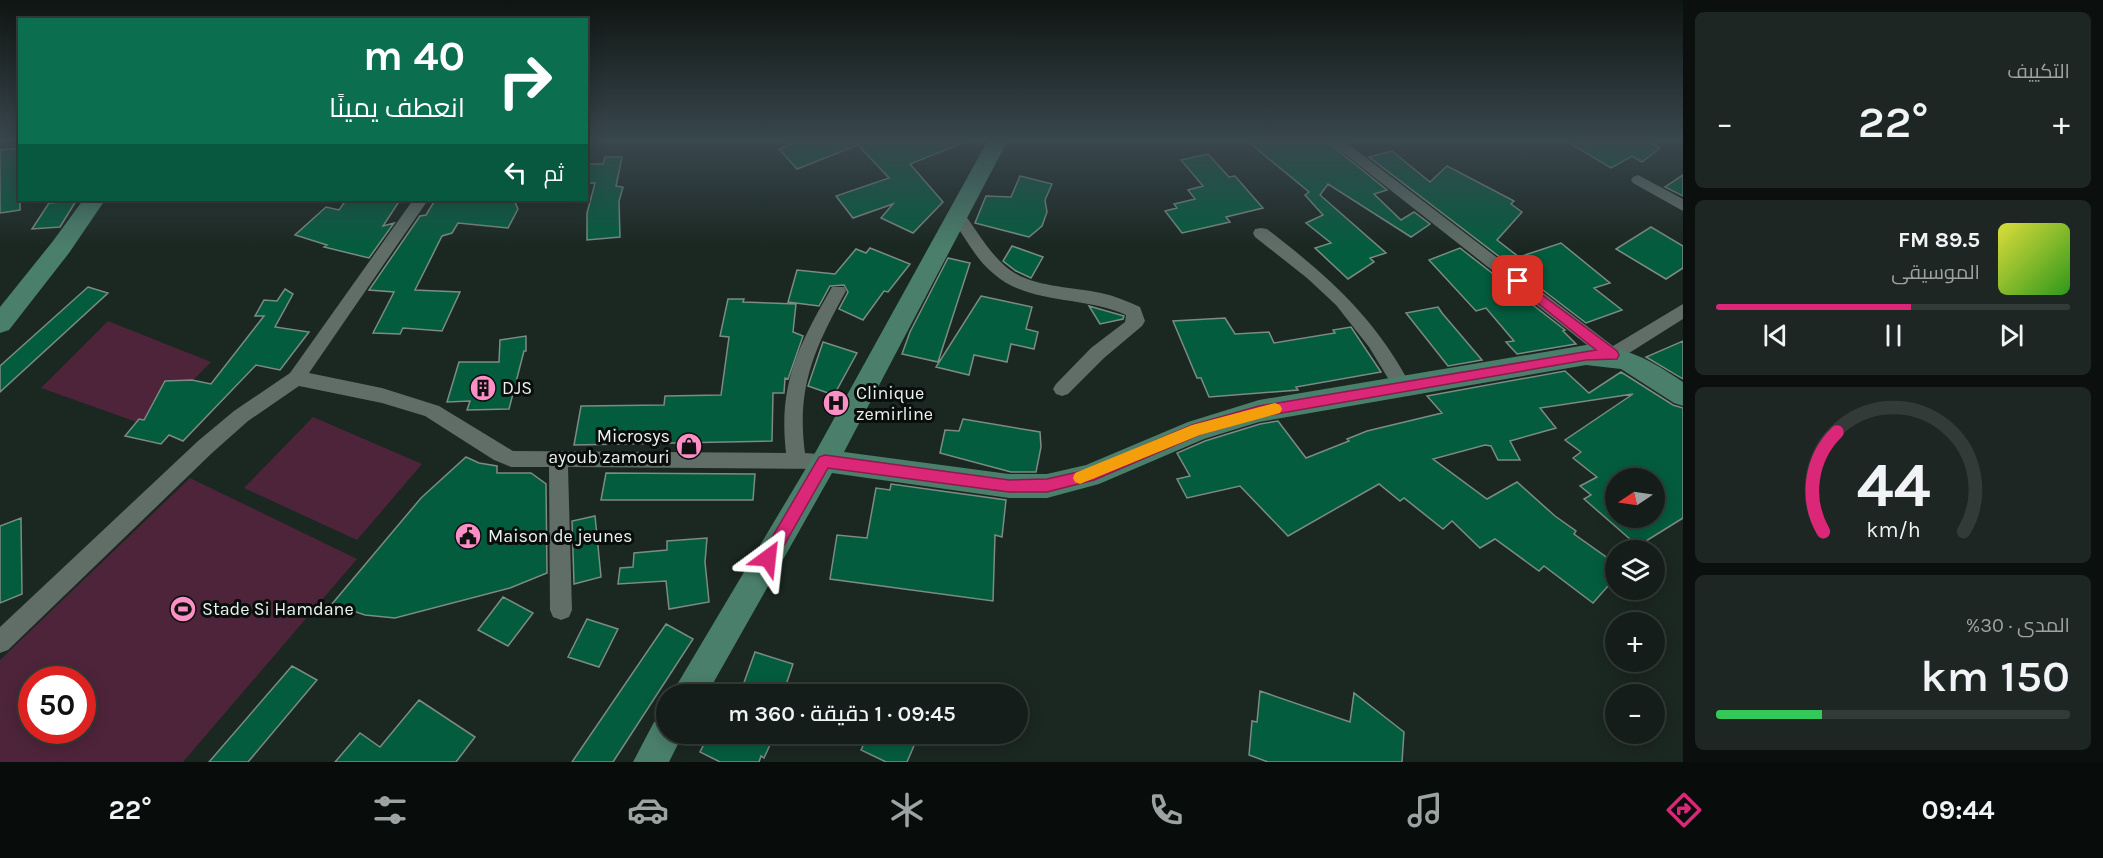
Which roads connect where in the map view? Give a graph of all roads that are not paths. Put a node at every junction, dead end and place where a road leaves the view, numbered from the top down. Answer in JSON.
{"nodes":[{"id":1,"x":979,"y":176,"type":"edge"},
{"id":2,"x":1380,"y":176,"type":"edge"},
{"id":3,"x":1638,"y":180,"type":"dead end"},
{"id":4,"x":93,"y":201,"type":"edge"},
{"id":5,"x":419,"y":201,"type":"edge"},
{"id":6,"x":1683,"y":206,"type":"edge"},
{"id":7,"x":957,"y":215,"type":"junction"},
{"id":8,"x":1261,"y":233,"type":"dead end"},
{"id":9,"x":838,"y":291,"type":"dead end"},
{"id":10,"x":1683,"y":310,"type":"edge"},
{"id":11,"x":0,"y":324,"type":"edge"},
{"id":12,"x":1612,"y":355,"type":"junction"},
{"id":13,"x":296,"y":378,"type":"junction"},
{"id":14,"x":1403,"y":388,"type":"junction"},
{"id":15,"x":1062,"y":389,"type":"dead end"},
{"id":16,"x":1683,"y":396,"type":"edge"},
{"id":17,"x":558,"y":458,"type":"junction"},
{"id":18,"x":796,"y":461,"type":"junction"},
{"id":19,"x":825,"y":461,"type":"junction"},
{"id":20,"x":561,"y":610,"type":"dead end"},
{"id":21,"x":0,"y":642,"type":"edge"},
{"id":22,"x":695,"y":684,"type":"edge"},
{"id":23,"x":660,"y":744,"type":"edge"},
{"id":24,"x":650,"y":762,"type":"edge"}],
"edges":[{"from":1,"to":7,"type":"main road"},
{"from":2,"to":12,"type":"street"},
{"from":3,"to":6,"type":"street"},
{"from":4,"to":11,"type":"main road"},
{"from":5,"to":13,"type":"street"},
{"from":7,"to":15,"type":"street"},
{"from":7,"to":19,"type":"main road"},
{"from":8,"to":14,"type":"street"},
{"from":9,"to":18,"type":"street"},
{"from":10,"to":12,"type":"street"},
{"from":12,"to":14,"type":"main road"},
{"from":12,"to":16,"type":"main road"},
{"from":13,"to":17,"type":"street"},
{"from":13,"to":21,"type":"street"},
{"from":14,"to":19,"type":"main road"},
{"from":17,"to":18,"type":"street"},
{"from":17,"to":20,"type":"street"},
{"from":18,"to":19,"type":"street"},
{"from":19,"to":22,"type":"main road"},
{"from":23,"to":24,"type":"main road"}]}
